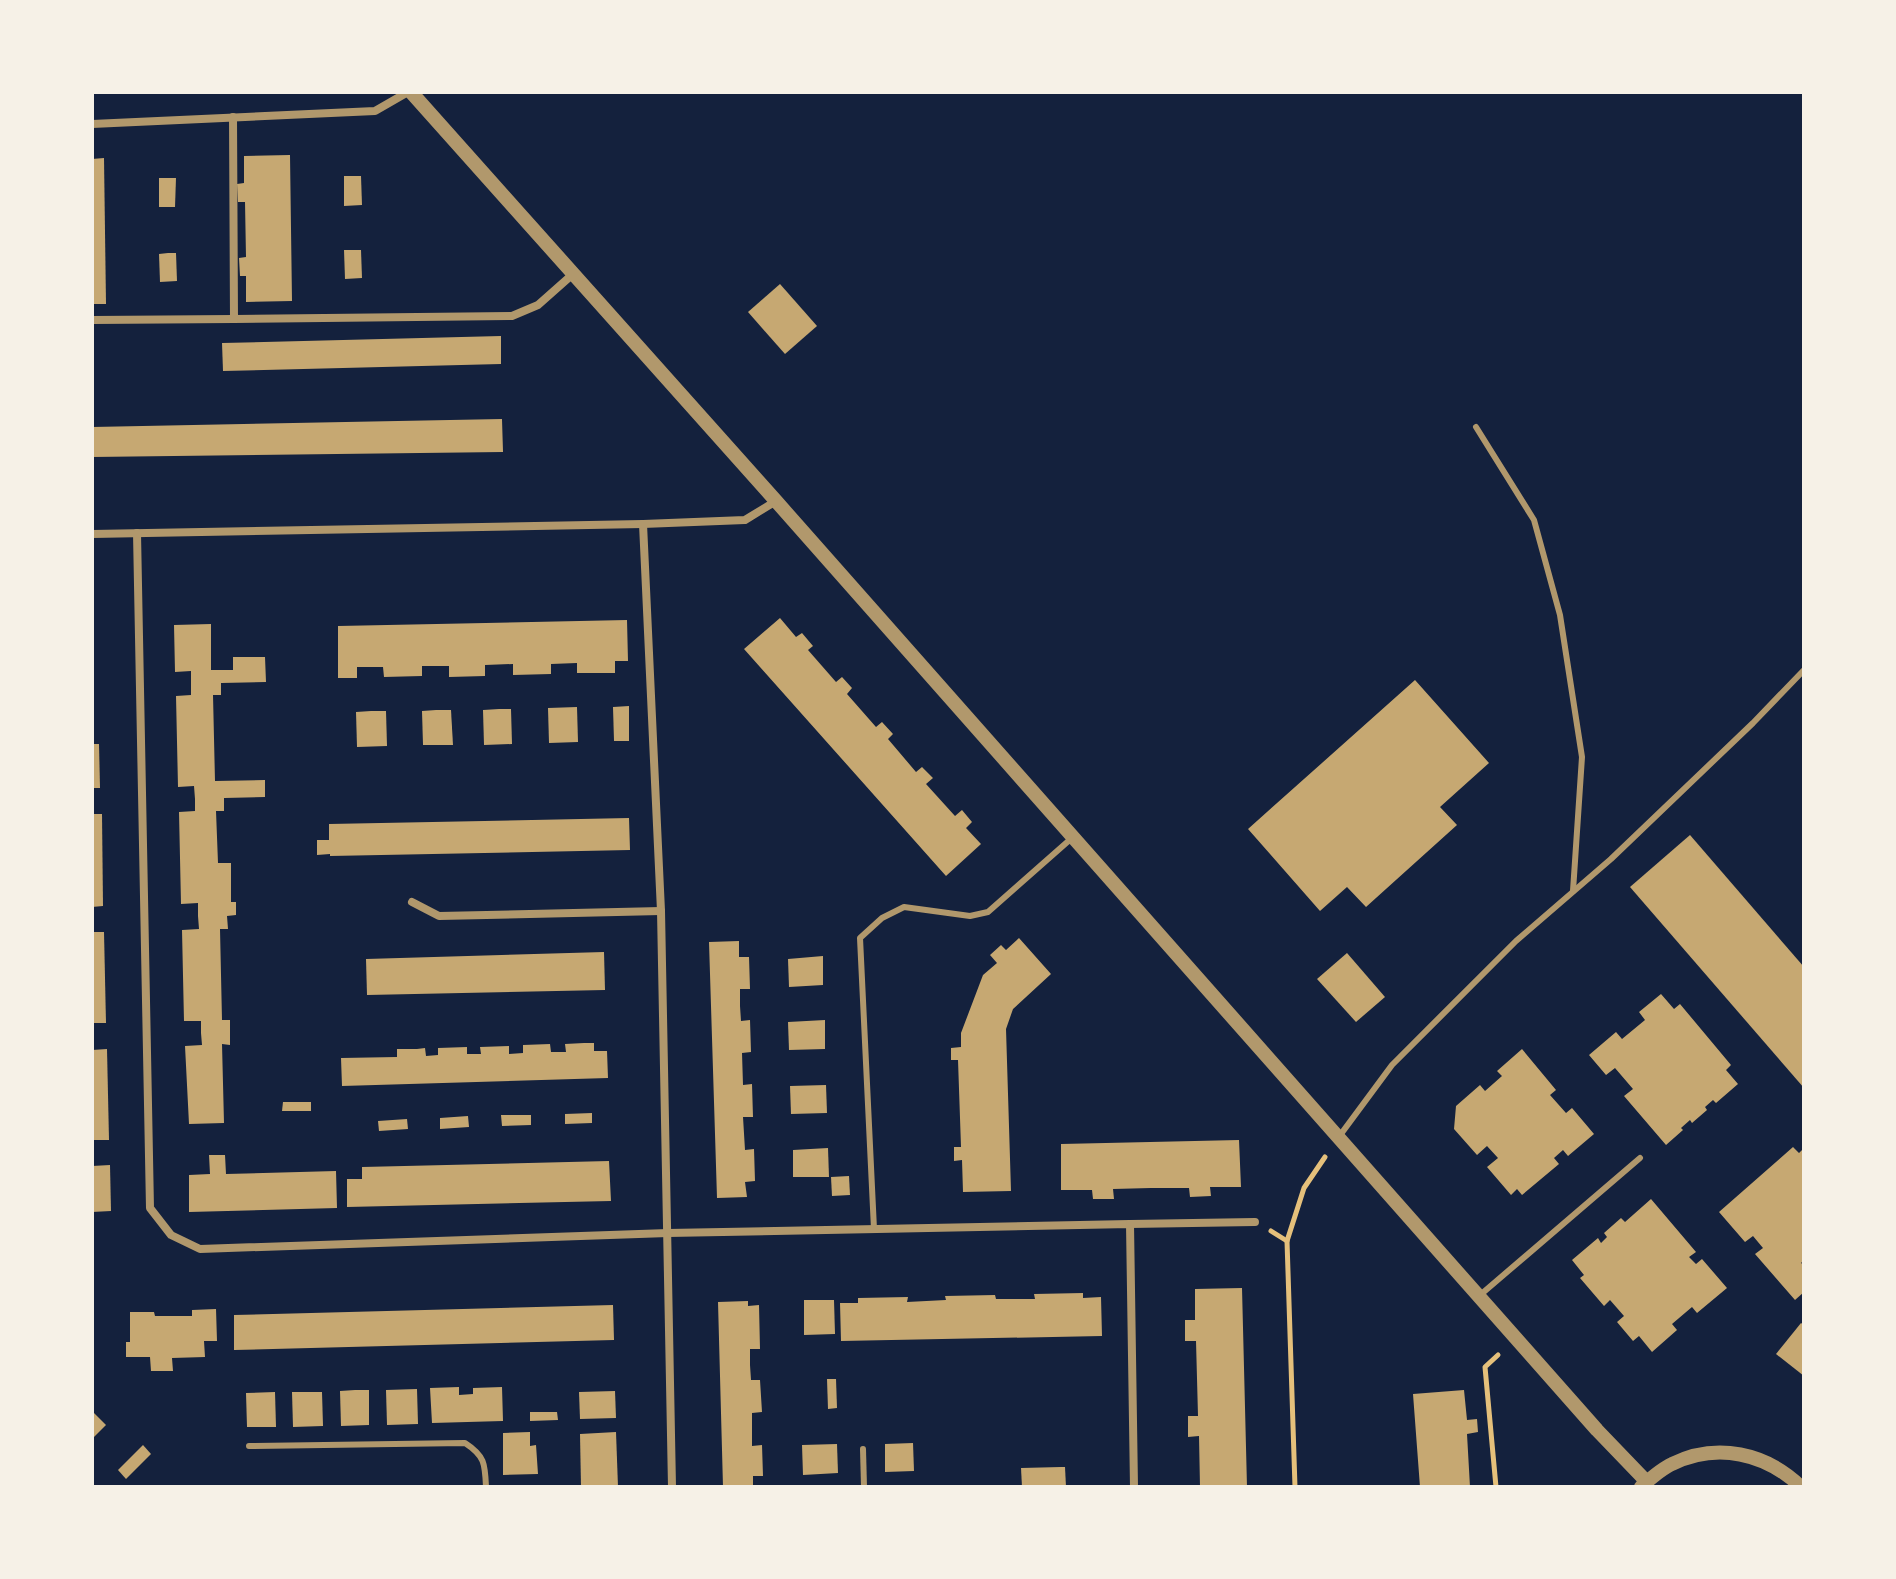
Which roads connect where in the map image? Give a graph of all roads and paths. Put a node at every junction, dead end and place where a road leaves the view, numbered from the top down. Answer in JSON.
{"nodes":[{"id":1,"x":409,"y":92,"type":"edge"},
{"id":2,"x":233,"y":117,"type":"junction"},
{"id":3,"x":92,"y":124,"type":"edge"},
{"id":4,"x":573,"y":274,"type":"junction"},
{"id":5,"x":234,"y":319,"type":"junction"},
{"id":6,"x":92,"y":320,"type":"edge"},
{"id":7,"x":1476,"y":427,"type":"dead end"},
{"id":8,"x":776,"y":501,"type":"junction"},
{"id":9,"x":643,"y":524,"type":"junction"},
{"id":10,"x":137,"y":533,"type":"junction"},
{"id":11,"x":92,"y":534,"type":"edge"},
{"id":12,"x":1804,"y":670,"type":"edge"},
{"id":13,"x":1073,"y":837,"type":"junction"},
{"id":14,"x":1573,"y":891,"type":"junction"},
{"id":15,"x":412,"y":902,"type":"dead end"},
{"id":16,"x":661,"y":911,"type":"junction"},
{"id":17,"x":1338,"y":1138,"type":"junction"},
{"id":18,"x":1640,"y":1158,"type":"dead end"},
{"id":19,"x":1255,"y":1222,"type":"dead end"},
{"id":20,"x":1130,"y":1224,"type":"junction"},
{"id":21,"x":874,"y":1229,"type":"junction"},
{"id":22,"x":668,"y":1233,"type":"junction"},
{"id":23,"x":1479,"y":1296,"type":"junction"},
{"id":24,"x":1516,"y":1338,"type":"junction"},
{"id":25,"x":249,"y":1446,"type":"dead end"},
{"id":26,"x":863,"y":1449,"type":"dead end"},
{"id":27,"x":1802,"y":1484,"type":"edge"},
{"id":28,"x":1644,"y":1485,"type":"edge"},
{"id":29,"x":486,"y":1487,"type":"edge"},
{"id":30,"x":672,"y":1487,"type":"edge"},
{"id":31,"x":864,"y":1487,"type":"edge"},
{"id":32,"x":1134,"y":1487,"type":"edge"},
{"id":33,"x":1295,"y":1487,"type":"edge"},
{"id":34,"x":1496,"y":1487,"type":"edge"}],
"edges":[{"from":1,"to":2,"type":"street"},
{"from":1,"to":4,"type":"street"},
{"from":2,"to":3,"type":"street"},
{"from":2,"to":5,"type":"street"},
{"from":4,"to":5,"type":"street"},
{"from":4,"to":8,"type":"street"},
{"from":5,"to":6,"type":"street"},
{"from":7,"to":14,"type":"lane"},
{"from":8,"to":9,"type":"street"},
{"from":8,"to":13,"type":"street"},
{"from":9,"to":10,"type":"street"},
{"from":9,"to":16,"type":"street"},
{"from":10,"to":11,"type":"street"},
{"from":10,"to":22,"type":"street"},
{"from":12,"to":14,"type":"lane"},
{"from":13,"to":17,"type":"street"},
{"from":13,"to":21,"type":"lane"},
{"from":14,"to":17,"type":"lane"},
{"from":15,"to":16,"type":"street"},
{"from":16,"to":22,"type":"street"},
{"from":17,"to":23,"type":"street"},
{"from":17,"to":33,"type":"path"},
{"from":18,"to":23,"type":"lane"},
{"from":19,"to":20,"type":"street"},
{"from":20,"to":21,"type":"street"},
{"from":20,"to":32,"type":"street"},
{"from":21,"to":22,"type":"street"},
{"from":22,"to":30,"type":"street"},
{"from":23,"to":24,"type":"street"},
{"from":24,"to":28,"type":"street"},
{"from":24,"to":34,"type":"path"},
{"from":25,"to":29,"type":"lane"},
{"from":26,"to":31,"type":"lane"},
{"from":27,"to":28,"type":"street"}]}
